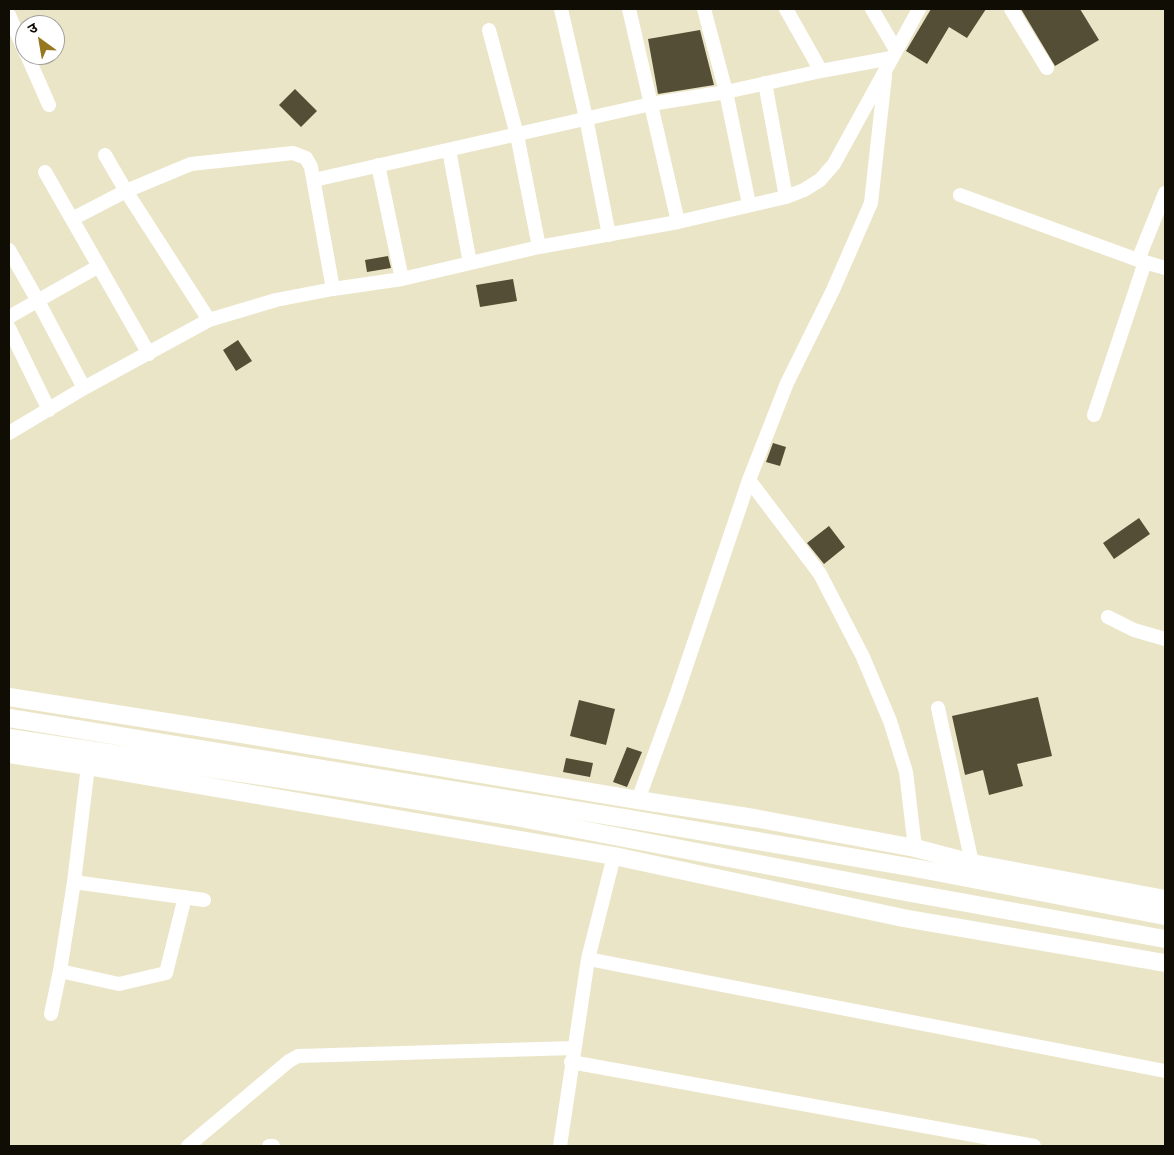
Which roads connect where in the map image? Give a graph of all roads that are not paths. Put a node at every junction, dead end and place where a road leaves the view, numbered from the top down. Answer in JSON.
{"nodes":[{"id":1,"x":561,"y":9,"type":"edge"},
{"id":2,"x":629,"y":9,"type":"edge"},
{"id":3,"x":704,"y":9,"type":"edge"},
{"id":4,"x":786,"y":9,"type":"edge"},
{"id":5,"x":872,"y":9,"type":"edge"},
{"id":6,"x":919,"y":9,"type":"edge"},
{"id":7,"x":1010,"y":9,"type":"edge"},
{"id":8,"x":9,"y":15,"type":"edge"},
{"id":9,"x":15,"y":28,"type":"edge"},
{"id":10,"x":489,"y":30,"type":"dead end"},
{"id":11,"x":891,"y":59,"type":"junction"},
{"id":12,"x":31,"y":65,"type":"edge"},
{"id":13,"x":1047,"y":68,"type":"dead end"},
{"id":14,"x":821,"y":71,"type":"junction"},
{"id":15,"x":765,"y":83,"type":"junction"},
{"id":16,"x":726,"y":92,"type":"junction"},
{"id":17,"x":651,"y":104,"type":"junction"},
{"id":18,"x":49,"y":105,"type":"dead end"},
{"id":19,"x":586,"y":118,"type":"junction"},
{"id":20,"x":517,"y":134,"type":"junction"},
{"id":21,"x":449,"y":150,"type":"junction"},
{"id":22,"x":105,"y":155,"type":"dead end"},
{"id":23,"x":378,"y":165,"type":"junction"},
{"id":24,"x":45,"y":172,"type":"dead end"},
{"id":25,"x":314,"y":180,"type":"junction"},
{"id":26,"x":126,"y":191,"type":"junction"},
{"id":27,"x":1165,"y":193,"type":"edge"},
{"id":28,"x":960,"y":195,"type":"dead end"},
{"id":29,"x":786,"y":197,"type":"junction"},
{"id":30,"x":749,"y":204,"type":"junction"},
{"id":31,"x":72,"y":219,"type":"junction"},
{"id":32,"x":678,"y":222,"type":"junction"},
{"id":33,"x":609,"y":235,"type":"junction"},
{"id":34,"x":539,"y":247,"type":"junction"},
{"id":35,"x":9,"y":250,"type":"edge"},
{"id":36,"x":1142,"y":261,"type":"junction"},
{"id":37,"x":470,"y":263,"type":"junction"},
{"id":38,"x":99,"y":266,"type":"junction"},
{"id":39,"x":1165,"y":268,"type":"edge"},
{"id":40,"x":402,"y":279,"type":"junction"},
{"id":41,"x":333,"y":289,"type":"junction"},
{"id":42,"x":38,"y":301,"type":"junction"},
{"id":43,"x":9,"y":317,"type":"edge"},
{"id":44,"x":209,"y":320,"type":"junction"},
{"id":45,"x":9,"y":328,"type":"edge"},
{"id":46,"x":149,"y":354,"type":"junction"},
{"id":47,"x":84,"y":388,"type":"junction"},
{"id":48,"x":48,"y":410,"type":"junction"},
{"id":49,"x":1094,"y":416,"type":"dead end"},
{"id":50,"x":9,"y":432,"type":"edge"},
{"id":51,"x":749,"y":480,"type":"junction"},
{"id":52,"x":1108,"y":617,"type":"dead end"},
{"id":53,"x":1165,"y":639,"type":"edge"},
{"id":54,"x":9,"y":697,"type":"edge"},
{"id":55,"x":938,"y":708,"type":"dead end"},
{"id":56,"x":9,"y":718,"type":"edge"},
{"id":57,"x":9,"y":738,"type":"edge"},
{"id":58,"x":9,"y":754,"type":"edge"},
{"id":59,"x":88,"y":766,"type":"junction"},
{"id":60,"x":638,"y":800,"type":"junction"},
{"id":61,"x":915,"y":848,"type":"junction"},
{"id":62,"x":614,"y":856,"type":"junction"},
{"id":63,"x":972,"y":863,"type":"junction"},
{"id":64,"x":74,"y":882,"type":"junction"},
{"id":65,"x":184,"y":897,"type":"junction"},
{"id":66,"x":1165,"y":899,"type":"edge"},
{"id":67,"x":204,"y":900,"type":"dead end"},
{"id":68,"x":1165,"y":916,"type":"edge"},
{"id":69,"x":1165,"y":931,"type":"edge"},
{"id":70,"x":1165,"y":939,"type":"edge"},
{"id":71,"x":588,"y":959,"type":"junction"},
{"id":72,"x":1162,"y":962,"type":"edge"},
{"id":73,"x":60,"y":971,"type":"junction"},
{"id":74,"x":51,"y":1014,"type":"dead end"},
{"id":75,"x":574,"y":1048,"type":"junction"},
{"id":76,"x":571,"y":1062,"type":"junction"},
{"id":77,"x":1165,"y":1071,"type":"edge"},
{"id":78,"x":188,"y":1146,"type":"edge"},
{"id":79,"x":560,"y":1146,"type":"edge"},
{"id":80,"x":1034,"y":1146,"type":"edge"}],
"edges":[{"from":1,"to":19,"type":"street"},
{"from":2,"to":17,"type":"street"},
{"from":3,"to":16,"type":"street"},
{"from":4,"to":14,"type":"street"},
{"from":5,"to":11,"type":"street"},
{"from":6,"to":11,"type":"street"},
{"from":7,"to":13,"type":"street"},
{"from":8,"to":9,"type":"street"},
{"from":10,"to":20,"type":"street"},
{"from":11,"to":14,"type":"street"},
{"from":11,"to":29,"type":"street"},
{"from":11,"to":51,"type":"street"},
{"from":12,"to":18,"type":"street"},
{"from":14,"to":15,"type":"street"},
{"from":15,"to":16,"type":"street"},
{"from":15,"to":29,"type":"street"},
{"from":16,"to":17,"type":"street"},
{"from":16,"to":30,"type":"street"},
{"from":17,"to":19,"type":"street"},
{"from":17,"to":32,"type":"street"},
{"from":19,"to":20,"type":"street"},
{"from":19,"to":33,"type":"street"},
{"from":20,"to":21,"type":"street"},
{"from":20,"to":34,"type":"street"},
{"from":21,"to":23,"type":"street"},
{"from":21,"to":37,"type":"street"},
{"from":22,"to":26,"type":"street"},
{"from":23,"to":25,"type":"street"},
{"from":23,"to":40,"type":"street"},
{"from":24,"to":31,"type":"street"},
{"from":25,"to":26,"type":"street"},
{"from":25,"to":41,"type":"street"},
{"from":26,"to":31,"type":"street"},
{"from":26,"to":44,"type":"street"},
{"from":27,"to":36,"type":"street"},
{"from":28,"to":36,"type":"street"},
{"from":29,"to":30,"type":"street"},
{"from":30,"to":32,"type":"street"},
{"from":31,"to":38,"type":"street"},
{"from":32,"to":33,"type":"street"},
{"from":33,"to":34,"type":"street"},
{"from":34,"to":37,"type":"street"},
{"from":35,"to":42,"type":"street"},
{"from":36,"to":39,"type":"street"},
{"from":36,"to":49,"type":"street"},
{"from":37,"to":40,"type":"street"},
{"from":38,"to":42,"type":"street"},
{"from":38,"to":46,"type":"street"},
{"from":40,"to":41,"type":"street"},
{"from":41,"to":44,"type":"street"},
{"from":42,"to":43,"type":"street"},
{"from":42,"to":47,"type":"street"},
{"from":44,"to":46,"type":"street"},
{"from":45,"to":48,"type":"street"},
{"from":46,"to":47,"type":"street"},
{"from":47,"to":48,"type":"street"},
{"from":48,"to":50,"type":"street"},
{"from":51,"to":60,"type":"street"},
{"from":51,"to":61,"type":"street"},
{"from":52,"to":53,"type":"street"},
{"from":54,"to":60,"type":"main road"},
{"from":55,"to":63,"type":"street"},
{"from":56,"to":68,"type":"main road"},
{"from":57,"to":70,"type":"main road"},
{"from":58,"to":59,"type":"main road"},
{"from":59,"to":62,"type":"main road"},
{"from":59,"to":64,"type":"street"},
{"from":60,"to":61,"type":"main road"},
{"from":61,"to":63,"type":"main road"},
{"from":62,"to":71,"type":"street"},
{"from":62,"to":72,"type":"main road"},
{"from":63,"to":66,"type":"main road"},
{"from":64,"to":65,"type":"street"},
{"from":64,"to":73,"type":"street"},
{"from":65,"to":67,"type":"street"},
{"from":65,"to":73,"type":"street"},
{"from":69,"to":72,"type":"street"},
{"from":71,"to":75,"type":"street"},
{"from":71,"to":77,"type":"street"},
{"from":73,"to":74,"type":"street"},
{"from":75,"to":76,"type":"street"},
{"from":75,"to":78,"type":"street"},
{"from":76,"to":79,"type":"street"},
{"from":76,"to":80,"type":"street"}]}
